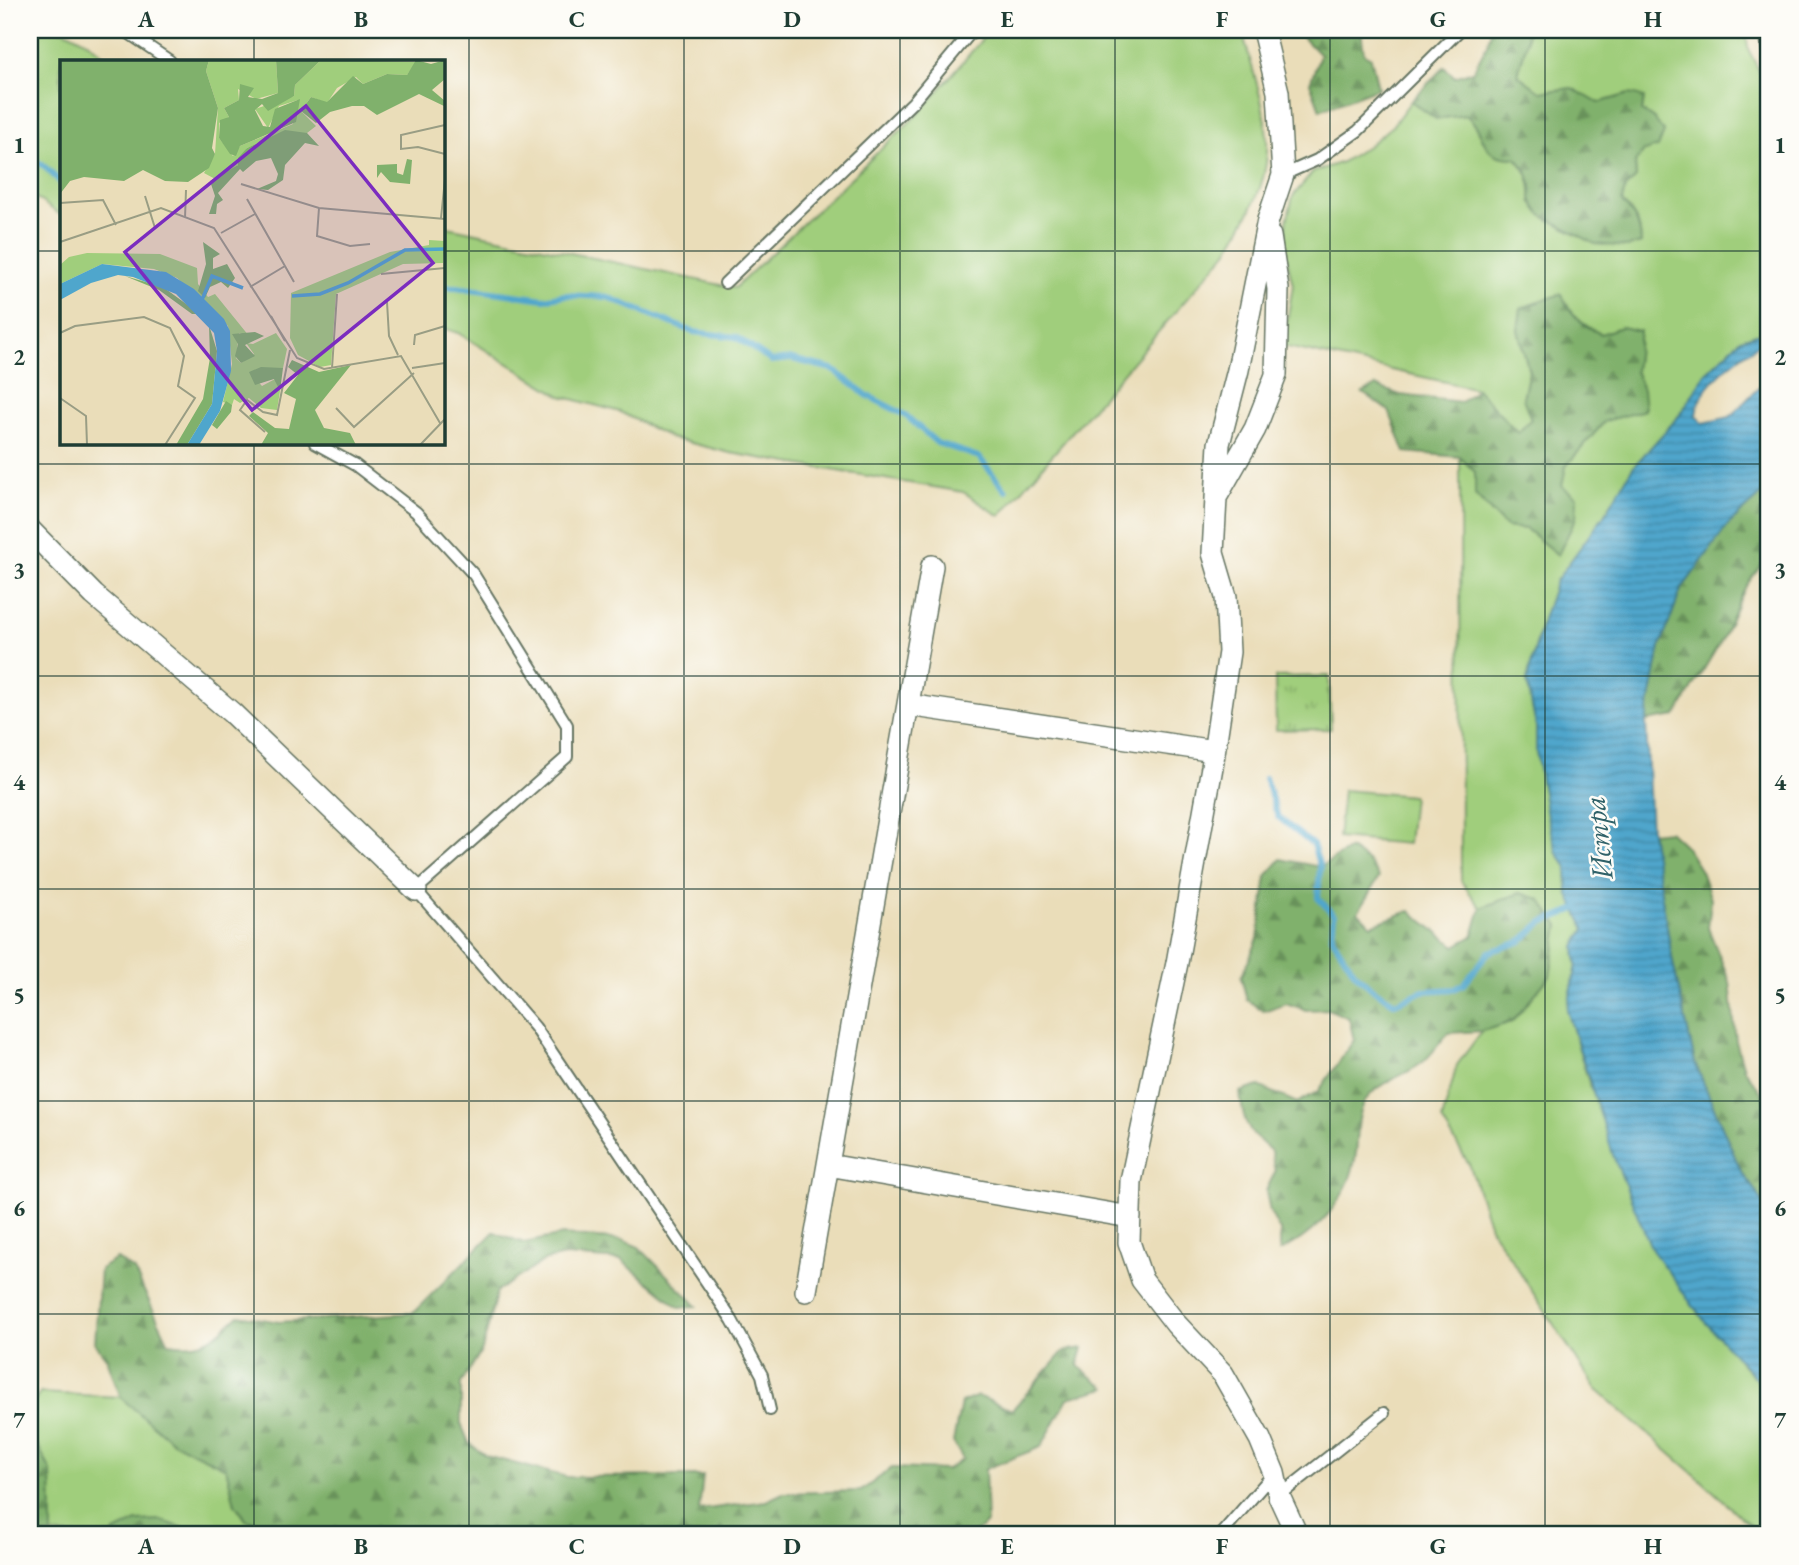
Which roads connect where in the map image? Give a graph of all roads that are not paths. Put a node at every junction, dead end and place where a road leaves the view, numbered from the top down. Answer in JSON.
{"nodes":[{"id":1,"x":124,"y":30,"type":"edge"},
{"id":2,"x":973,"y":30,"type":"edge"},
{"id":3,"x":1264,"y":30,"type":"edge"},
{"id":4,"x":1460,"y":30,"type":"edge"},
{"id":5,"x":1765,"y":30,"type":"edge"},
{"id":6,"x":169,"y":60,"type":"edge"},
{"id":7,"x":1769,"y":60,"type":"edge"},
{"id":8,"x":1283,"y":175,"type":"junction"},
{"id":9,"x":1268,"y":220,"type":"junction"},
{"id":10,"x":725,"y":283,"type":"dead end"},
{"id":11,"x":317,"y":444,"type":"edge"},
{"id":12,"x":1215,"y":499,"type":"junction"},
{"id":13,"x":30,"y":530,"type":"edge"},
{"id":14,"x":932,"y":566,"type":"dead end"},
{"id":15,"x":908,"y":705,"type":"junction"},
{"id":16,"x":1214,"y":751,"type":"junction"},
{"id":17,"x":416,"y":890,"type":"junction"},
{"id":18,"x":828,"y":1165,"type":"junction"},
{"id":19,"x":1130,"y":1217,"type":"junction"},
{"id":20,"x":806,"y":1291,"type":"dead end"},
{"id":21,"x":770,"y":1410,"type":"dead end"},
{"id":22,"x":1384,"y":1413,"type":"dead end"},
{"id":23,"x":1274,"y":1473,"type":"junction"},
{"id":24,"x":1279,"y":1496,"type":"junction"},
{"id":25,"x":1220,"y":1535,"type":"edge"},
{"id":26,"x":1297,"y":1535,"type":"edge"}],
"edges":[{"from":1,"to":6,"type":"lane"},
{"from":2,"to":10,"type":"lane"},
{"from":3,"to":8,"type":"street"},
{"from":4,"to":8,"type":"lane"},
{"from":5,"to":7,"type":"lane"},
{"from":8,"to":9,"type":"street"},
{"from":9,"to":12,"type":"street"},
{"from":9,"to":12,"type":"street"},
{"from":11,"to":17,"type":"lane"},
{"from":12,"to":16,"type":"street"},
{"from":13,"to":17,"type":"street"},
{"from":14,"to":15,"type":"street"},
{"from":15,"to":16,"type":"street"},
{"from":15,"to":18,"type":"street"},
{"from":16,"to":19,"type":"street"},
{"from":17,"to":21,"type":"lane"},
{"from":18,"to":19,"type":"street"},
{"from":18,"to":20,"type":"street"},
{"from":19,"to":23,"type":"street"},
{"from":22,"to":24,"type":"lane"},
{"from":23,"to":24,"type":"street"},
{"from":23,"to":25,"type":"lane"},
{"from":24,"to":26,"type":"street"}]}
